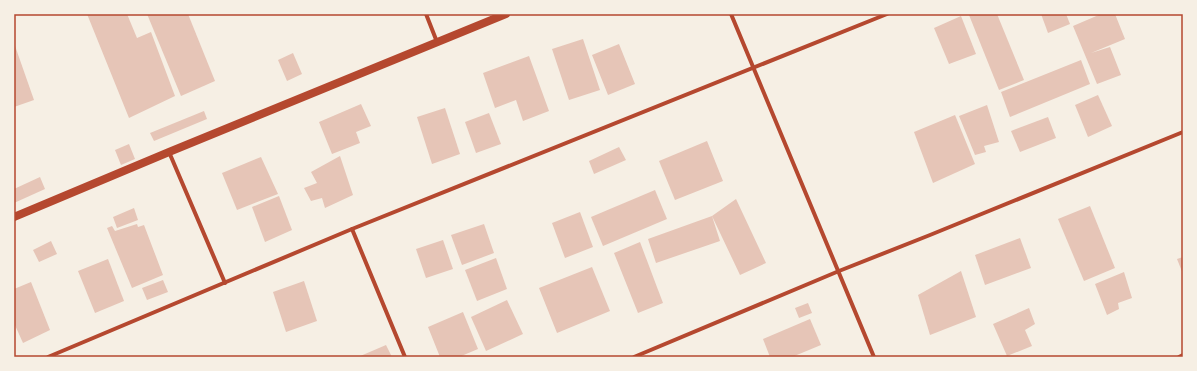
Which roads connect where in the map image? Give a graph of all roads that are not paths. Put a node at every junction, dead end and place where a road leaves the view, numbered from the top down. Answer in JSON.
{"nodes":[{"id":1,"x":426,"y":14,"type":"edge"},
{"id":2,"x":506,"y":14,"type":"edge"},
{"id":3,"x":732,"y":14,"type":"edge"},
{"id":4,"x":887,"y":14,"type":"edge"},
{"id":5,"x":437,"y":42,"type":"junction"},
{"id":6,"x":754,"y":68,"type":"junction"},
{"id":7,"x":1183,"y":132,"type":"edge"},
{"id":8,"x":168,"y":152,"type":"junction"},
{"id":9,"x":14,"y":217,"type":"edge"},
{"id":10,"x":352,"y":229,"type":"junction"},
{"id":11,"x":839,"y":271,"type":"junction"},
{"id":12,"x":224,"y":282,"type":"junction"},
{"id":13,"x":1183,"y":355,"type":"edge"},
{"id":14,"x":48,"y":357,"type":"edge"},
{"id":15,"x":405,"y":357,"type":"edge"},
{"id":16,"x":634,"y":357,"type":"edge"},
{"id":17,"x":874,"y":357,"type":"edge"},
{"id":18,"x":1178,"y":357,"type":"edge"}],
"edges":[{"from":1,"to":5,"type":"street"},
{"from":2,"to":5,"type":"main road"},
{"from":3,"to":6,"type":"street"},
{"from":4,"to":6,"type":"street"},
{"from":5,"to":8,"type":"main road"},
{"from":6,"to":10,"type":"street"},
{"from":6,"to":11,"type":"street"},
{"from":7,"to":11,"type":"street"},
{"from":8,"to":9,"type":"main road"},
{"from":8,"to":12,"type":"street"},
{"from":10,"to":12,"type":"street"},
{"from":10,"to":15,"type":"street"},
{"from":11,"to":16,"type":"street"},
{"from":11,"to":17,"type":"street"},
{"from":12,"to":14,"type":"street"},
{"from":13,"to":18,"type":"street"}]}
